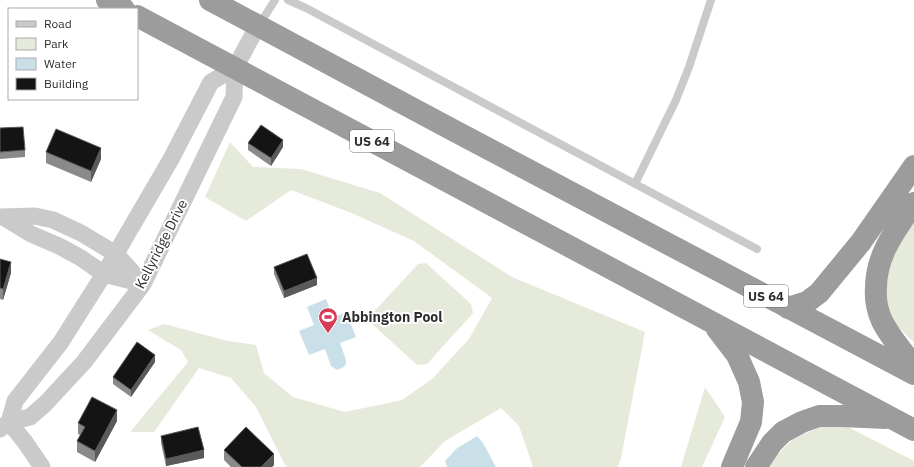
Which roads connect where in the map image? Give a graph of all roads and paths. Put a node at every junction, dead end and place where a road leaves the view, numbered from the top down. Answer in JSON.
{"nodes":[{"id":1,"x":106,"y":0,"type":"edge"},
{"id":2,"x":210,"y":0,"type":"edge"},
{"id":3,"x":275,"y":0,"type":"edge"},
{"id":4,"x":288,"y":0,"type":"edge"},
{"id":5,"x":711,"y":0,"type":"edge"},
{"id":6,"x":122,"y":8,"type":"edge"},
{"id":7,"x":138,"y":17,"type":"edge"},
{"id":8,"x":258,"y":26,"type":"junction"},
{"id":9,"x":235,"y":68,"type":"junction"},
{"id":10,"x":914,"y":166,"type":"edge"},
{"id":11,"x":635,"y":184,"type":"junction"},
{"id":12,"x":914,"y":203,"type":"edge"},
{"id":13,"x":2,"y":217,"type":"edge"},
{"id":14,"x":757,"y":249,"type":"dead end"},
{"id":15,"x":116,"y":254,"type":"junction"},
{"id":16,"x":104,"y":274,"type":"junction"},
{"id":17,"x":143,"y":284,"type":"junction"},
{"id":18,"x":788,"y":308,"type":"junction"},
{"id":19,"x":712,"y":322,"type":"junction"},
{"id":20,"x":914,"y":366,"type":"edge"},
{"id":21,"x":914,"y":374,"type":"edge"},
{"id":22,"x":891,"y":418,"type":"junction"},
{"id":23,"x":4,"y":426,"type":"edge"},
{"id":24,"x":914,"y":430,"type":"edge"},
{"id":25,"x":42,"y":467,"type":"edge"},
{"id":26,"x":732,"y":467,"type":"edge"},
{"id":27,"x":756,"y":467,"type":"edge"}],
"edges":[{"from":1,"to":6,"type":"highway"},
{"from":2,"to":8,"type":"highway","number":"US 64"},
{"from":3,"to":8,"type":"lane"},
{"from":4,"to":11,"type":"lane"},
{"from":5,"to":11,"type":"lane"},
{"from":7,"to":9,"type":"highway","number":"US 64"},
{"from":8,"to":9,"type":"street","name":"Kellyridge Drive"},
{"from":8,"to":18,"type":"highway","number":"US 64"},
{"from":9,"to":15,"type":"street"},
{"from":9,"to":17,"type":"street","name":"Kellyridge Drive"},
{"from":9,"to":19,"type":"highway","number":"US 64"},
{"from":10,"to":18,"type":"highway"},
{"from":11,"to":14,"type":"lane"},
{"from":12,"to":20,"type":"highway"},
{"from":13,"to":15,"type":"street"},
{"from":13,"to":16,"type":"street"},
{"from":15,"to":16,"type":"street"},
{"from":15,"to":17,"type":"street"},
{"from":16,"to":17,"type":"street"},
{"from":16,"to":23,"type":"street"},
{"from":17,"to":23,"type":"street","name":"Kellyridge Drive"},
{"from":18,"to":21,"type":"highway","number":"US 64"},
{"from":19,"to":22,"type":"highway","number":"US 64"},
{"from":19,"to":26,"type":"highway"},
{"from":22,"to":24,"type":"highway","number":"US 64"},
{"from":22,"to":27,"type":"highway"},
{"from":23,"to":25,"type":"street"}]}
